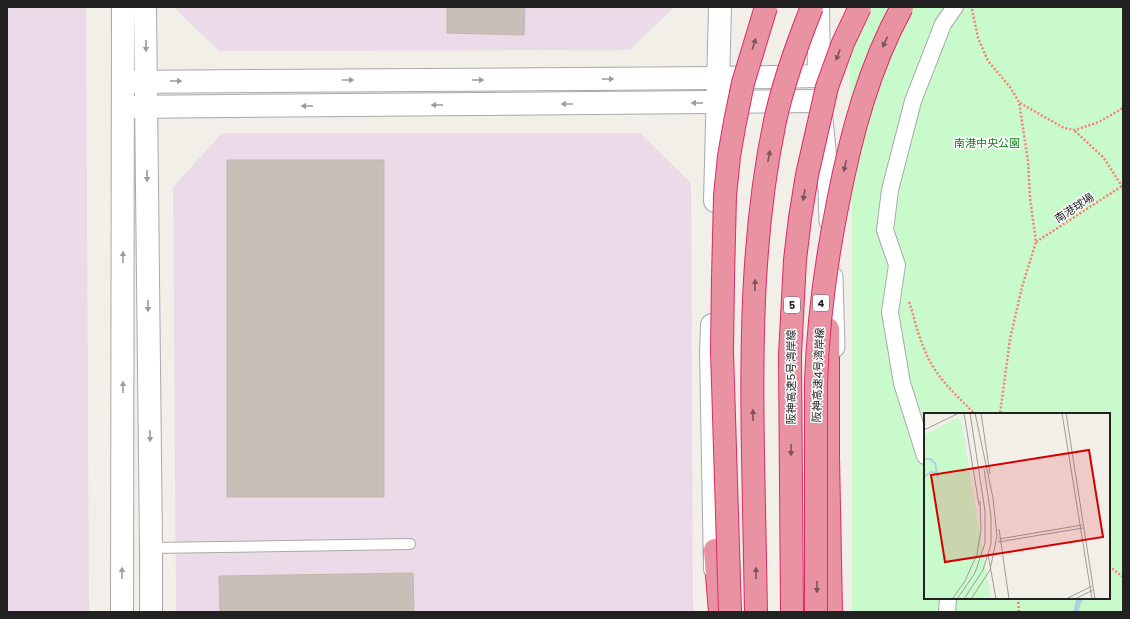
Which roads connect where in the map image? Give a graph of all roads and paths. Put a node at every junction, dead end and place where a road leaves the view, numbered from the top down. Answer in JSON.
{"nodes":[{"id":1,"x":123,"y":7,"type":"edge"},
{"id":2,"x":145,"y":7,"type":"edge"},
{"id":3,"x":720,"y":7,"type":"edge"},
{"id":4,"x":766,"y":7,"type":"edge"},
{"id":5,"x":812,"y":7,"type":"edge"},
{"id":6,"x":818,"y":7,"type":"edge"},
{"id":7,"x":860,"y":7,"type":"edge"},
{"id":8,"x":902,"y":7,"type":"edge"},
{"id":9,"x":955,"y":7,"type":"edge"},
{"id":10,"x":972,"y":7,"type":"edge"},
{"id":11,"x":820,"y":76,"type":"junction"},
{"id":12,"x":719,"y":78,"type":"junction"},
{"id":13,"x":123,"y":82,"type":"junction"},
{"id":14,"x":146,"y":82,"type":"junction"},
{"id":15,"x":820,"y":101,"type":"junction"},
{"id":16,"x":718,"y":102,"type":"junction"},
{"id":17,"x":1019,"y":102,"type":"junction"},
{"id":18,"x":123,"y":107,"type":"junction"},
{"id":19,"x":146,"y":107,"type":"junction"},
{"id":20,"x":1123,"y":108,"type":"edge"},
{"id":21,"x":1075,"y":130,"type":"junction"},
{"id":22,"x":1122,"y":187,"type":"edge"},
{"id":23,"x":829,"y":190,"type":"junction"},
{"id":24,"x":1036,"y":242,"type":"junction"},
{"id":25,"x":907,"y":295,"type":"dead end"},
{"id":26,"x":974,"y":413,"type":"edge"},
{"id":27,"x":1000,"y":413,"type":"edge"},
{"id":28,"x":924,"y":453,"type":"edge"},
{"id":29,"x":410,"y":544,"type":"dead end"},
{"id":30,"x":151,"y":548,"type":"junction"},
{"id":31,"x":716,"y":550,"type":"junction"},
{"id":32,"x":1110,"y":567,"type":"edge"},
{"id":33,"x":1123,"y":577,"type":"edge"},
{"id":34,"x":948,"y":599,"type":"edge"},
{"id":35,"x":1018,"y":599,"type":"edge"},
{"id":36,"x":122,"y":612,"type":"edge"},
{"id":37,"x":151,"y":612,"type":"edge"},
{"id":38,"x":714,"y":612,"type":"edge"},
{"id":39,"x":720,"y":612,"type":"edge"},
{"id":40,"x":730,"y":612,"type":"edge"},
{"id":41,"x":756,"y":612,"type":"edge"},
{"id":42,"x":792,"y":612,"type":"edge"},
{"id":43,"x":816,"y":612,"type":"edge"},
{"id":44,"x":831,"y":612,"type":"edge"},
{"id":45,"x":841,"y":612,"type":"edge"},
{"id":46,"x":948,"y":612,"type":"edge"},
{"id":47,"x":1019,"y":612,"type":"edge"}],
"edges":[{"from":1,"to":13,"type":"street"},
{"from":2,"to":14,"type":"street","one_way":true},
{"from":3,"to":12,"type":"street"},
{"from":40,"to":4,"type":"highway","one_way":true,"bridge":true},
{"from":41,"to":5,"type":"highway","one_way":true,"bridge":true},
{"from":6,"to":11,"type":"street"},
{"from":7,"to":42,"type":"highway","name":"阪神高速5号湾岸線","number":"5","one_way":true,"bridge":true},
{"from":8,"to":43,"type":"highway","name":"阪神高速4号湾岸線","number":"4","one_way":true,"bridge":true},
{"from":9,"to":28,"type":"street"},
{"from":10,"to":17,"type":"path"},
{"from":11,"to":12,"type":"street"},
{"from":11,"to":15,"type":"street"},
{"from":14,"to":12,"type":"street","one_way":true},
{"from":12,"to":16,"type":"street"},
{"from":13,"to":14,"type":"street"},
{"from":13,"to":18,"type":"street"},
{"from":14,"to":19,"type":"street"},
{"from":15,"to":16,"type":"street"},
{"from":15,"to":23,"type":"street"},
{"from":16,"to":19,"type":"street","one_way":true},
{"from":16,"to":31,"type":"street"},
{"from":17,"to":21,"type":"path","name":"南港球場"},
{"from":17,"to":24,"type":"path"},
{"from":18,"to":19,"type":"street"},
{"from":36,"to":18,"type":"street","one_way":true},
{"from":19,"to":30,"type":"street","one_way":true},
{"from":20,"to":21,"type":"path"},
{"from":21,"to":22,"type":"path","name":"南港球場"},
{"from":22,"to":24,"type":"path","name":"南港球場"},
{"from":23,"to":44,"type":"highway"},
{"from":23,"to":45,"type":"street"},
{"from":24,"to":27,"type":"path"},
{"from":25,"to":26,"type":"path"},
{"from":29,"to":30,"type":"lane"},
{"from":30,"to":37,"type":"street"},
{"from":31,"to":38,"type":"street"},
{"from":31,"to":39,"type":"highway"},
{"from":32,"to":33,"type":"path"},
{"from":34,"to":46,"type":"street"},
{"from":35,"to":47,"type":"path"}]}
